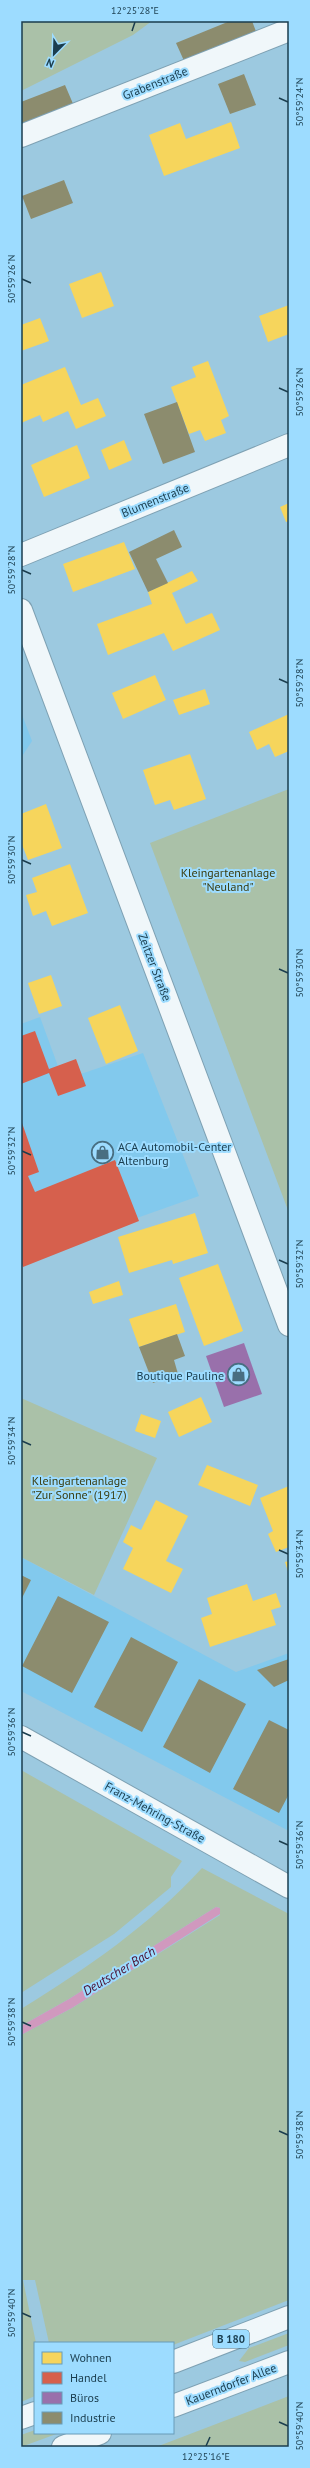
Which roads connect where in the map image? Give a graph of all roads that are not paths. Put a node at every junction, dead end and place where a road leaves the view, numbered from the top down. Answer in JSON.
{"nodes":[{"id":1,"x":289,"y":30,"type":"edge"},
{"id":2,"x":21,"y":136,"type":"edge"},
{"id":3,"x":289,"y":445,"type":"edge"},
{"id":4,"x":21,"y":555,"type":"edge"},
{"id":5,"x":21,"y":610,"type":"edge"},
{"id":6,"x":289,"y":1325,"type":"edge"},
{"id":7,"x":21,"y":1737,"type":"edge"},
{"id":8,"x":289,"y":1887,"type":"edge"},
{"id":9,"x":289,"y":2317,"type":"edge"},
{"id":10,"x":174,"y":2362,"type":"edge"},
{"id":11,"x":289,"y":2362,"type":"edge"},
{"id":12,"x":174,"y":2406,"type":"edge"},
{"id":13,"x":34,"y":2413,"type":"edge"},
{"id":14,"x":21,"y":2418,"type":"edge"},
{"id":15,"x":97,"y":2434,"type":"edge"},
{"id":16,"x":63,"y":2447,"type":"edge"}],
"edges":[{"from":1,"to":2,"type":"main road","name":"Grabenstraße"},
{"from":3,"to":4,"type":"main road","name":"Blumenstraße"},
{"from":5,"to":6,"type":"main road","name":"Zeitzer Straße"},
{"from":7,"to":8,"type":"main road","name":"Franz-Mehring-Straße"},
{"from":9,"to":10,"type":"main road","number":"B 180"},
{"from":11,"to":12,"type":"main road","name":"Kauerndorfer Allee"},
{"from":13,"to":14,"type":"main road"},
{"from":15,"to":16,"type":"main road"}]}
